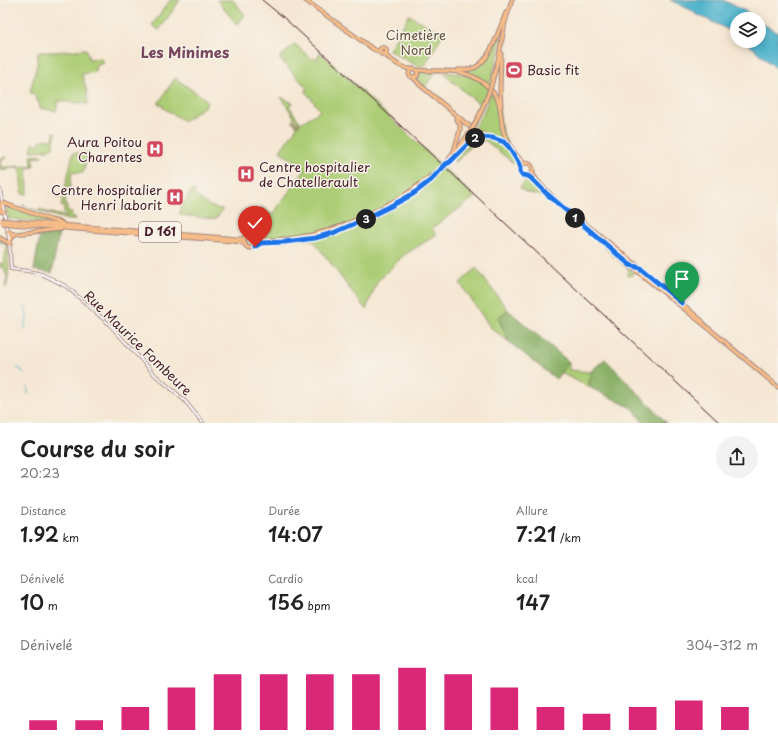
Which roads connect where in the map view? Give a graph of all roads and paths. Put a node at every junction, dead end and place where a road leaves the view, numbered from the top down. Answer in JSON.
{"nodes":[{"id":1,"x":306,"y":0,"type":"edge"},
{"id":2,"x":512,"y":0,"type":"edge"},
{"id":3,"x":508,"y":11,"type":"junction"},
{"id":4,"x":502,"y":38,"type":"junction"},
{"id":5,"x":380,"y":51,"type":"junction"},
{"id":6,"x":385,"y":54,"type":"junction"},
{"id":7,"x":403,"y":67,"type":"junction"},
{"id":8,"x":412,"y":69,"type":"junction"},
{"id":9,"x":417,"y":70,"type":"junction"},
{"id":10,"x":448,"y":71,"type":"junction"},
{"id":11,"x":409,"y":73,"type":"junction"},
{"id":12,"x":413,"y":77,"type":"junction"},
{"id":13,"x":450,"y":111,"type":"junction"},
{"id":14,"x":502,"y":123,"type":"junction"},
{"id":15,"x":493,"y":138,"type":"junction"},
{"id":16,"x":524,"y":163,"type":"junction"},
{"id":17,"x":445,"y":165,"type":"junction"},
{"id":18,"x":520,"y":167,"type":"junction"},
{"id":19,"x":440,"y":170,"type":"junction"},
{"id":20,"x":532,"y":172,"type":"junction"},
{"id":21,"x":528,"y":176,"type":"junction"},
{"id":22,"x":0,"y":190,"type":"edge"},
{"id":23,"x":2,"y":202,"type":"junction"},
{"id":24,"x":8,"y":205,"type":"junction"},
{"id":25,"x":1,"y":209,"type":"edge"},
{"id":26,"x":4,"y":212,"type":"joint"},
{"id":27,"x":1,"y":222,"type":"edge"},
{"id":28,"x":74,"y":227,"type":"junction"},
{"id":29,"x":8,"y":231,"type":"junction"},
{"id":30,"x":16,"y":234,"type":"junction"},
{"id":31,"x":246,"y":236,"type":"junction"},
{"id":32,"x":257,"y":237,"type":"junction"},
{"id":33,"x":2,"y":238,"type":"edge"},
{"id":34,"x":9,"y":238,"type":"junction"},
{"id":35,"x":10,"y":243,"type":"junction"},
{"id":36,"x":245,"y":244,"type":"junction"},
{"id":37,"x":256,"y":246,"type":"junction"},
{"id":38,"x":630,"y":265,"type":"junction"},
{"id":39,"x":640,"y":268,"type":"junction"},
{"id":40,"x":638,"y":272,"type":"junction"},
{"id":41,"x":649,"y":275,"type":"junction"},
{"id":42,"x":778,"y":386,"type":"edge"},
{"id":43,"x":203,"y":423,"type":"edge"}],
"edges":[{"from":1,"to":5,"type":"main road"},
{"from":2,"to":3,"type":"main road"},
{"from":3,"to":4,"type":"main road"},
{"from":3,"to":10,"type":"main road"},
{"from":4,"to":14,"type":"main road"},
{"from":4,"to":17,"type":"main road","bridge":true},
{"from":5,"to":6,"type":"main road"},
{"from":5,"to":6,"type":"main road"},
{"from":6,"to":7,"type":"main road"},
{"from":7,"to":8,"type":"main road"},
{"from":7,"to":11,"type":"main road"},
{"from":8,"to":9,"type":"main road"},
{"from":8,"to":11,"type":"main road"},
{"from":9,"to":10,"type":"main road"},
{"from":9,"to":12,"type":"main road"},
{"from":10,"to":14,"type":"main road"},
{"from":11,"to":12,"type":"main road"},
{"from":12,"to":13,"type":"main road"},
{"from":13,"to":15,"type":"main road"},
{"from":13,"to":17,"type":"main road"},
{"from":14,"to":16,"type":"main road"},
{"from":15,"to":17,"type":"main road"},
{"from":15,"to":18,"type":"main road"},
{"from":16,"to":18,"type":"main road"},
{"from":16,"to":20,"type":"main road"},
{"from":17,"to":19,"type":"main road"},
{"from":18,"to":21,"type":"main road"},
{"from":19,"to":32,"type":"main road"},
{"from":19,"to":37,"type":"main road"},
{"from":20,"to":21,"type":"main road"},
{"from":20,"to":39,"type":"main road"},
{"from":21,"to":38,"type":"main road"},
{"from":22,"to":23,"type":"street"},
{"from":23,"to":24,"type":"main road"},
{"from":23,"to":25,"type":"main road"},
{"from":24,"to":25,"type":"main road"},
{"from":24,"to":28,"type":"main road"},
{"from":25,"to":26,"type":"main road"},
{"from":26,"to":29,"type":"street"},
{"from":27,"to":28,"type":"main road","number":"D 161","bridge":true},
{"from":28,"to":30,"type":"main road"},
{"from":28,"to":31,"type":"main road","number":"D 161"},
{"from":28,"to":36,"type":"main road","number":"D 161"},
{"from":29,"to":30,"type":"main road"},
{"from":29,"to":34,"type":"street"},
{"from":30,"to":35,"type":"main road"},
{"from":31,"to":32,"type":"main road"},
{"from":31,"to":36,"type":"main road"},
{"from":32,"to":37,"type":"main road"},
{"from":33,"to":34,"type":"main road"},
{"from":33,"to":35,"type":"main road"},
{"from":34,"to":35,"type":"street"},
{"from":35,"to":43,"type":"street","name":"Rue Maurice Fombeure"},
{"from":36,"to":37,"type":"main road"},
{"from":38,"to":39,"type":"main road"},
{"from":38,"to":40,"type":"main road"},
{"from":39,"to":41,"type":"main road"},
{"from":40,"to":41,"type":"main road"},
{"from":40,"to":42,"type":"main road"},
{"from":41,"to":42,"type":"main road"}]}
